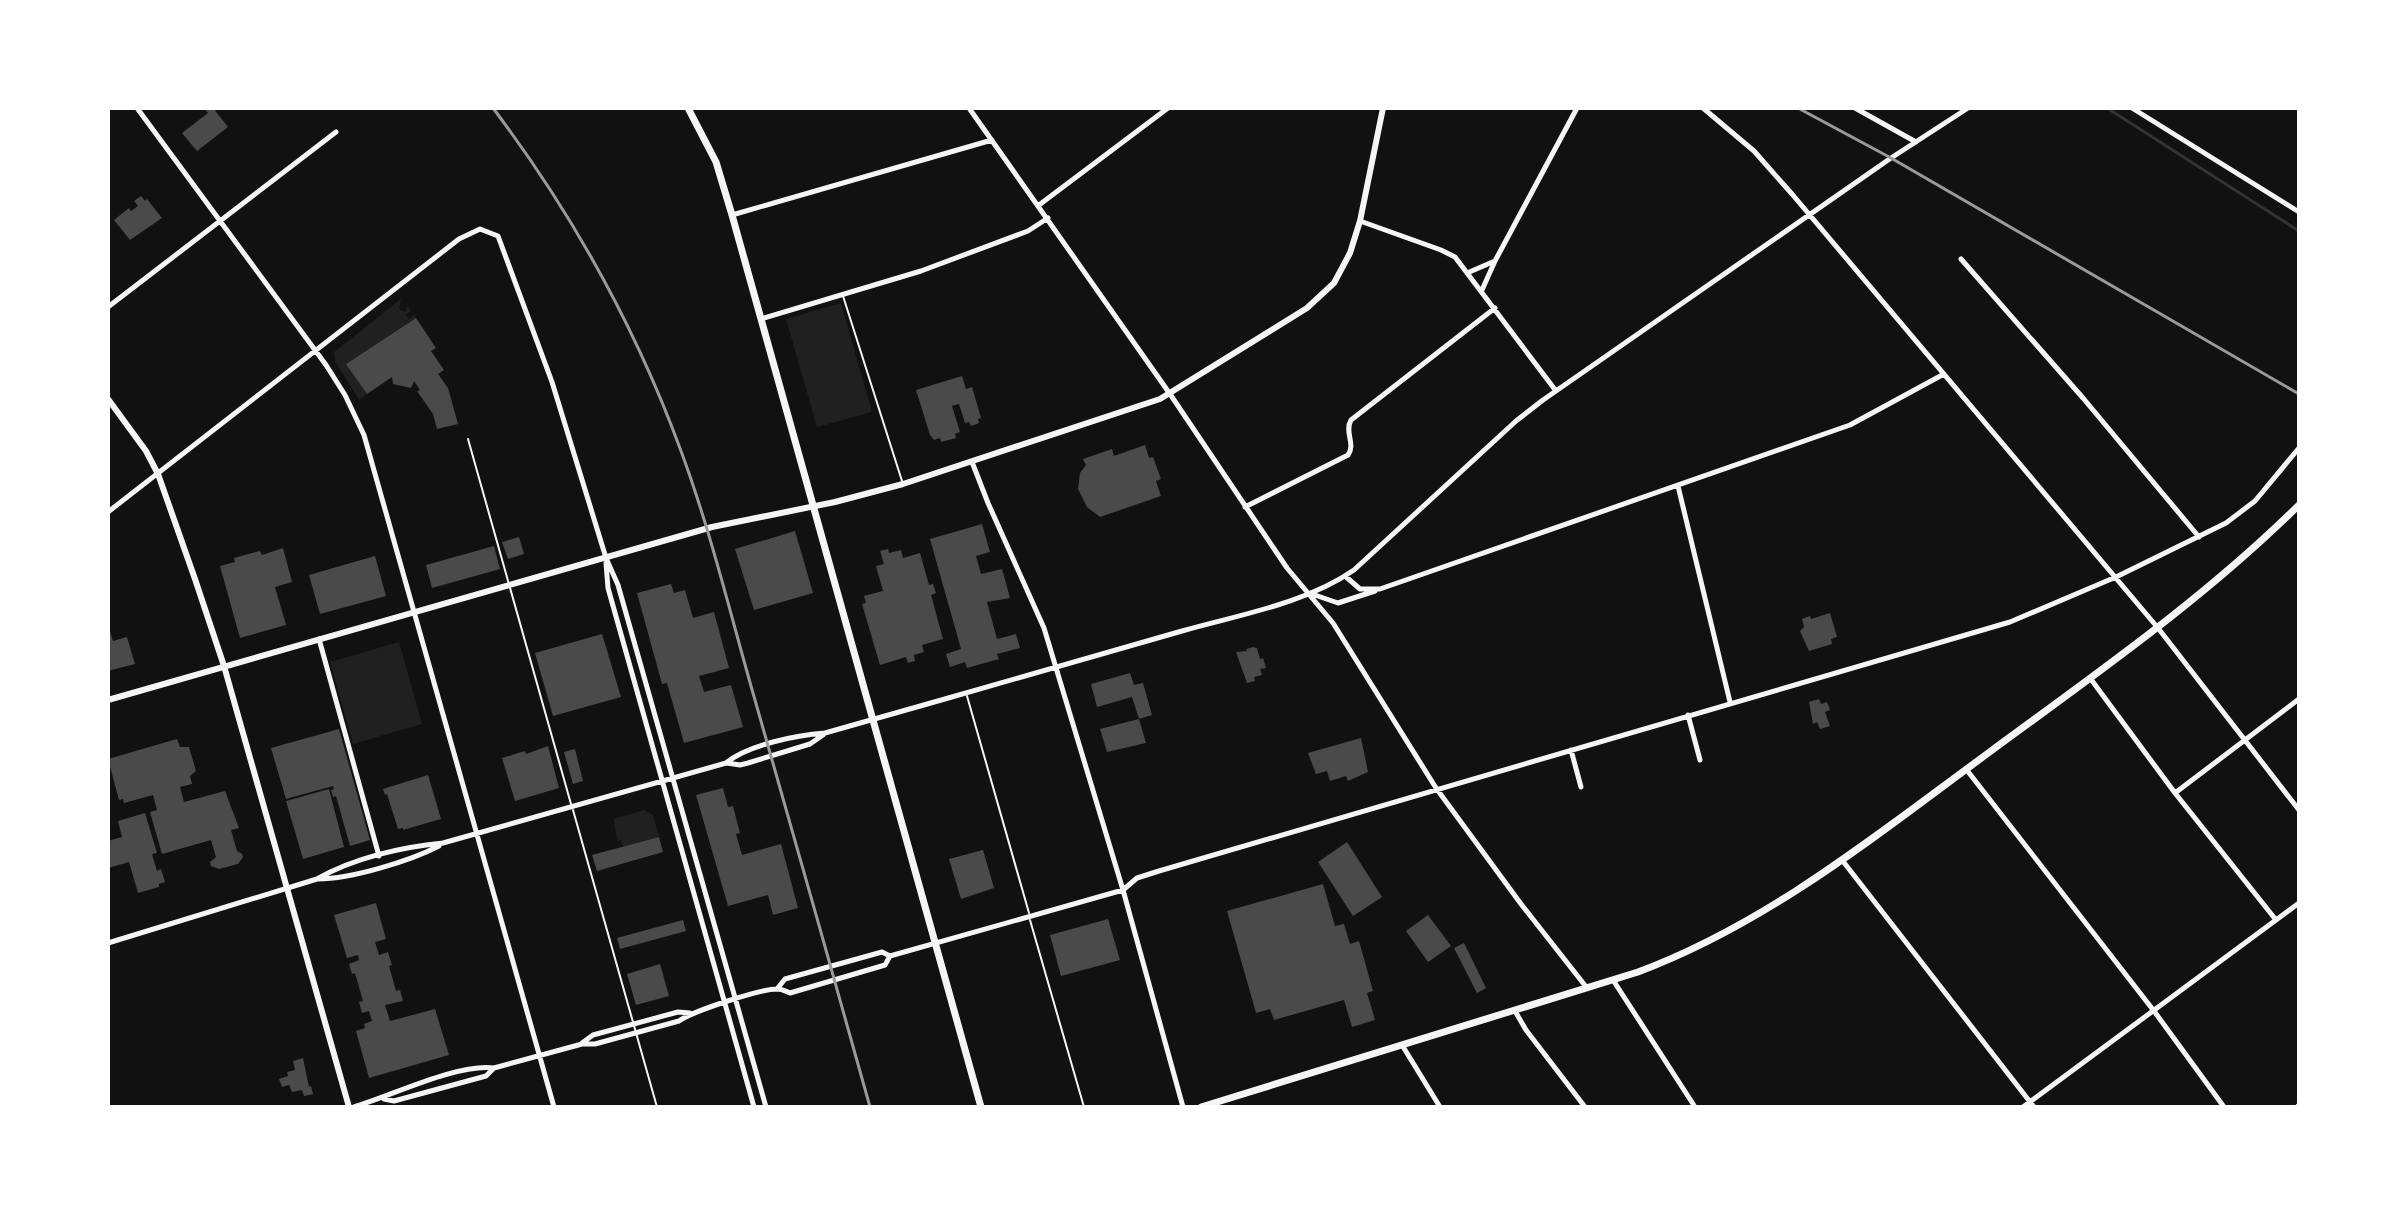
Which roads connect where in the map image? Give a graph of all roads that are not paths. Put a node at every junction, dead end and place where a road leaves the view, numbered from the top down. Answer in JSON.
{"nodes":[{"id":1,"x":137,"y":108,"type":"edge"},
{"id":2,"x":688,"y":108,"type":"edge"},
{"id":3,"x":969,"y":108,"type":"edge"},
{"id":4,"x":1168,"y":108,"type":"edge"},
{"id":5,"x":1383,"y":108,"type":"edge"},
{"id":6,"x":1577,"y":108,"type":"edge"},
{"id":7,"x":1703,"y":108,"type":"edge"},
{"id":8,"x":1855,"y":108,"type":"edge"},
{"id":9,"x":1968,"y":108,"type":"edge"},
{"id":10,"x":2132,"y":108,"type":"edge"},
{"id":11,"x":336,"y":132,"type":"dead end"},
{"id":12,"x":992,"y":140,"type":"junction"},
{"id":13,"x":1916,"y":142,"type":"junction"},
{"id":14,"x":1039,"y":205,"type":"junction"},
{"id":15,"x":2299,"y":212,"type":"edge"},
{"id":16,"x":732,"y":215,"type":"junction"},
{"id":17,"x":1809,"y":216,"type":"junction"},
{"id":18,"x":1048,"y":218,"type":"junction"},
{"id":19,"x":221,"y":219,"type":"junction"},
{"id":20,"x":1360,"y":221,"type":"junction"},
{"id":21,"x":1961,"y":259,"type":"dead end"},
{"id":22,"x":1495,"y":261,"type":"junction"},
{"id":23,"x":1467,"y":273,"type":"junction"},
{"id":24,"x":1482,"y":291,"type":"junction"},
{"id":25,"x":843,"y":295,"type":"junction"},
{"id":26,"x":108,"y":307,"type":"edge"},
{"id":27,"x":1495,"y":308,"type":"junction"},
{"id":28,"x":761,"y":319,"type":"junction"},
{"id":29,"x":316,"y":351,"type":"junction"},
{"id":30,"x":1944,"y":374,"type":"junction"},
{"id":31,"x":1556,"y":391,"type":"junction"},
{"id":32,"x":1170,"y":394,"type":"junction"},
{"id":33,"x":108,"y":399,"type":"edge"},
{"id":34,"x":468,"y":439,"type":"dead end"},
{"id":35,"x":2299,"y":448,"type":"edge"},
{"id":36,"x":972,"y":462,"type":"junction"},
{"id":37,"x":158,"y":474,"type":"junction"},
{"id":38,"x":903,"y":484,"type":"junction"},
{"id":39,"x":1678,"y":485,"type":"junction"},
{"id":40,"x":2299,"y":505,"type":"edge"},
{"id":41,"x":812,"y":507,"type":"junction"},
{"id":42,"x":1245,"y":507,"type":"junction"},
{"id":43,"x":108,"y":512,"type":"edge"},
{"id":44,"x":2199,"y":537,"type":"junction"},
{"id":45,"x":606,"y":558,"type":"junction"},
{"id":46,"x":1345,"y":576,"type":"junction"},
{"id":47,"x":2116,"y":577,"type":"junction"},
{"id":48,"x":510,"y":585,"type":"junction"},
{"id":49,"x":1380,"y":589,"type":"junction"},
{"id":50,"x":1308,"y":593,"type":"junction"},
{"id":51,"x":415,"y":612,"type":"junction"},
{"id":52,"x":2158,"y":628,"type":"junction"},
{"id":53,"x":319,"y":639,"type":"junction"},
{"id":54,"x":224,"y":666,"type":"junction"},
{"id":55,"x":1057,"y":668,"type":"junction"},
{"id":56,"x":2090,"y":678,"type":"junction"},
{"id":57,"x":966,"y":692,"type":"junction"},
{"id":58,"x":2299,"y":699,"type":"edge"},
{"id":59,"x":108,"y":700,"type":"edge"},
{"id":60,"x":1730,"y":702,"type":"junction"},
{"id":61,"x":1688,"y":715,"type":"junction"},
{"id":62,"x":873,"y":719,"type":"junction"},
{"id":63,"x":825,"y":733,"type":"junction"},
{"id":64,"x":2246,"y":741,"type":"junction"},
{"id":65,"x":1571,"y":750,"type":"junction"},
{"id":66,"x":1700,"y":760,"type":"dead end"},
{"id":67,"x":726,"y":763,"type":"junction"},
{"id":68,"x":1966,"y":769,"type":"junction"},
{"id":69,"x":673,"y":777,"type":"junction"},
{"id":70,"x":662,"y":781,"type":"junction"},
{"id":71,"x":1581,"y":787,"type":"dead end"},
{"id":72,"x":1436,"y":788,"type":"junction"},
{"id":73,"x":2175,"y":793,"type":"junction"},
{"id":74,"x":572,"y":807,"type":"junction"},
{"id":75,"x":2299,"y":810,"type":"edge"},
{"id":76,"x":476,"y":834,"type":"junction"},
{"id":77,"x":443,"y":843,"type":"junction"},
{"id":78,"x":379,"y":856,"type":"junction"},
{"id":79,"x":1842,"y":859,"type":"junction"},
{"id":80,"x":317,"y":879,"type":"junction"},
{"id":81,"x":287,"y":888,"type":"junction"},
{"id":82,"x":1123,"y":890,"type":"junction"},
{"id":83,"x":2299,"y":903,"type":"edge"},
{"id":84,"x":1029,"y":916,"type":"junction"},
{"id":85,"x":2276,"y":920,"type":"junction"},
{"id":86,"x":937,"y":942,"type":"junction"},
{"id":87,"x":108,"y":943,"type":"edge"},
{"id":88,"x":890,"y":956,"type":"junction"},
{"id":89,"x":1613,"y":980,"type":"junction"},
{"id":90,"x":1587,"y":988,"type":"junction"},
{"id":91,"x":777,"y":989,"type":"junction"},
{"id":92,"x":736,"y":1000,"type":"junction"},
{"id":93,"x":725,"y":1003,"type":"junction"},
{"id":94,"x":1515,"y":1011,"type":"junction"},
{"id":95,"x":2154,"y":1011,"type":"junction"},
{"id":96,"x":691,"y":1013,"type":"junction"},
{"id":97,"x":635,"y":1023,"type":"junction"},
{"id":98,"x":637,"y":1032,"type":"junction"},
{"id":99,"x":582,"y":1044,"type":"junction"},
{"id":100,"x":1402,"y":1045,"type":"junction"},
{"id":101,"x":540,"y":1055,"type":"junction"},
{"id":102,"x":2032,"y":1104,"type":"edge"},
{"id":103,"x":352,"y":1107,"type":"edge"},
{"id":104,"x":554,"y":1107,"type":"edge"},
{"id":105,"x":657,"y":1107,"type":"edge"},
{"id":106,"x":754,"y":1107,"type":"edge"},
{"id":107,"x":766,"y":1107,"type":"edge"},
{"id":108,"x":981,"y":1107,"type":"edge"},
{"id":109,"x":1084,"y":1107,"type":"edge"},
{"id":110,"x":1183,"y":1107,"type":"edge"},
{"id":111,"x":1201,"y":1107,"type":"edge"},
{"id":112,"x":1440,"y":1107,"type":"edge"},
{"id":113,"x":1585,"y":1107,"type":"edge"},
{"id":114,"x":1695,"y":1107,"type":"edge"},
{"id":115,"x":2023,"y":1107,"type":"edge"},
{"id":116,"x":2224,"y":1107,"type":"edge"}],
"edges":[{"from":1,"to":19,"type":"street"},
{"from":2,"to":16,"type":"main road"},
{"from":3,"to":12,"type":"street"},
{"from":4,"to":14,"type":"street"},
{"from":5,"to":20,"type":"street"},
{"from":6,"to":22,"type":"street"},
{"from":7,"to":17,"type":"street"},
{"from":8,"to":13,"type":"street"},
{"from":9,"to":13,"type":"street"},
{"from":10,"to":15,"type":"street"},
{"from":11,"to":19,"type":"street"},
{"from":12,"to":14,"type":"street"},
{"from":12,"to":16,"type":"street"},
{"from":13,"to":17,"type":"street"},
{"from":14,"to":18,"type":"street"},
{"from":16,"to":28,"type":"main road"},
{"from":17,"to":30,"type":"street"},
{"from":17,"to":31,"type":"street"},
{"from":18,"to":25,"type":"street"},
{"from":18,"to":32,"type":"street"},
{"from":19,"to":26,"type":"street"},
{"from":19,"to":29,"type":"street"},
{"from":20,"to":23,"type":"street"},
{"from":20,"to":32,"type":"street"},
{"from":21,"to":44,"type":"street"},
{"from":22,"to":23,"type":"street"},
{"from":22,"to":24,"type":"street"},
{"from":23,"to":24,"type":"street"},
{"from":24,"to":27,"type":"street"},
{"from":25,"to":28,"type":"street"},
{"from":25,"to":38,"type":"lane"},
{"from":27,"to":31,"type":"street"},
{"from":27,"to":42,"type":"street"},
{"from":28,"to":41,"type":"main road"},
{"from":29,"to":37,"type":"street"},
{"from":29,"to":45,"type":"street"},
{"from":29,"to":51,"type":"street"},
{"from":30,"to":39,"type":"street"},
{"from":30,"to":47,"type":"street"},
{"from":31,"to":46,"type":"street"},
{"from":32,"to":36,"type":"street"},
{"from":32,"to":42,"type":"street"},
{"from":33,"to":37,"type":"street"},
{"from":34,"to":48,"type":"lane"},
{"from":35,"to":44,"type":"street"},
{"from":36,"to":38,"type":"street"},
{"from":36,"to":55,"type":"street"},
{"from":37,"to":43,"type":"street"},
{"from":37,"to":54,"type":"street"},
{"from":38,"to":41,"type":"street"},
{"from":39,"to":49,"type":"street"},
{"from":39,"to":60,"type":"street"},
{"from":40,"to":52,"type":"main road"},
{"from":41,"to":45,"type":"street"},
{"from":41,"to":62,"type":"main road"},
{"from":42,"to":50,"type":"street"},
{"from":44,"to":47,"type":"street"},
{"from":45,"to":48,"type":"street"},
{"from":45,"to":69,"type":"street"},
{"from":45,"to":70,"type":"street"},
{"from":46,"to":49,"type":"street"},
{"from":46,"to":50,"type":"street"},
{"from":47,"to":52,"type":"street"},
{"from":47,"to":60,"type":"street"},
{"from":48,"to":51,"type":"street"},
{"from":48,"to":74,"type":"lane"},
{"from":49,"to":50,"type":"street"},
{"from":50,"to":55,"type":"street"},
{"from":50,"to":72,"type":"street"},
{"from":51,"to":53,"type":"street"},
{"from":51,"to":76,"type":"street"},
{"from":52,"to":56,"type":"main road"},
{"from":52,"to":64,"type":"street"},
{"from":53,"to":54,"type":"street"},
{"from":53,"to":78,"type":"street"},
{"from":54,"to":59,"type":"street"},
{"from":54,"to":81,"type":"street"},
{"from":55,"to":57,"type":"street"},
{"from":55,"to":82,"type":"street"},
{"from":56,"to":68,"type":"main road"},
{"from":56,"to":73,"type":"street"},
{"from":57,"to":62,"type":"street"},
{"from":57,"to":84,"type":"lane"},
{"from":58,"to":64,"type":"street"},
{"from":60,"to":61,"type":"street"},
{"from":61,"to":65,"type":"street"},
{"from":61,"to":66,"type":"street"},
{"from":62,"to":63,"type":"street"},
{"from":62,"to":86,"type":"main road"},
{"from":63,"to":67,"type":"street"},
{"from":63,"to":67,"type":"street"},
{"from":64,"to":73,"type":"street"},
{"from":64,"to":75,"type":"street"},
{"from":65,"to":71,"type":"street"},
{"from":65,"to":72,"type":"street"},
{"from":67,"to":69,"type":"street"},
{"from":68,"to":79,"type":"main road"},
{"from":68,"to":95,"type":"street"},
{"from":69,"to":70,"type":"street"},
{"from":69,"to":92,"type":"street"},
{"from":70,"to":74,"type":"street"},
{"from":70,"to":93,"type":"street"},
{"from":72,"to":82,"type":"street"},
{"from":72,"to":90,"type":"street"},
{"from":73,"to":85,"type":"street"},
{"from":74,"to":76,"type":"street"},
{"from":74,"to":97,"type":"lane"},
{"from":76,"to":77,"type":"street"},
{"from":76,"to":101,"type":"street"},
{"from":77,"to":78,"type":"street"},
{"from":77,"to":80,"type":"street"},
{"from":78,"to":80,"type":"street"},
{"from":79,"to":89,"type":"main road"},
{"from":79,"to":102,"type":"street"},
{"from":80,"to":81,"type":"street"},
{"from":81,"to":87,"type":"street"},
{"from":81,"to":103,"type":"street"},
{"from":82,"to":84,"type":"street"},
{"from":82,"to":110,"type":"street"},
{"from":83,"to":85,"type":"street"},
{"from":84,"to":86,"type":"street"},
{"from":84,"to":109,"type":"lane"},
{"from":85,"to":95,"type":"street"},
{"from":86,"to":88,"type":"street"},
{"from":86,"to":108,"type":"main road"},
{"from":88,"to":91,"type":"street"},
{"from":88,"to":91,"type":"street"},
{"from":89,"to":90,"type":"main road"},
{"from":89,"to":114,"type":"street"},
{"from":90,"to":94,"type":"main road"},
{"from":91,"to":92,"type":"street"},
{"from":92,"to":93,"type":"street"},
{"from":92,"to":107,"type":"street"},
{"from":93,"to":96,"type":"street"},
{"from":93,"to":106,"type":"street"},
{"from":94,"to":100,"type":"main road"},
{"from":94,"to":113,"type":"street"},
{"from":95,"to":102,"type":"street"},
{"from":95,"to":116,"type":"street"},
{"from":96,"to":97,"type":"street"},
{"from":96,"to":98,"type":"street"},
{"from":97,"to":98,"type":"lane"},
{"from":97,"to":99,"type":"street"},
{"from":98,"to":99,"type":"street"},
{"from":98,"to":105,"type":"lane"},
{"from":99,"to":101,"type":"street"},
{"from":100,"to":111,"type":"main road"},
{"from":100,"to":112,"type":"street"},
{"from":101,"to":103,"type":"street"},
{"from":101,"to":104,"type":"street"},
{"from":102,"to":115,"type":"street"}]}
